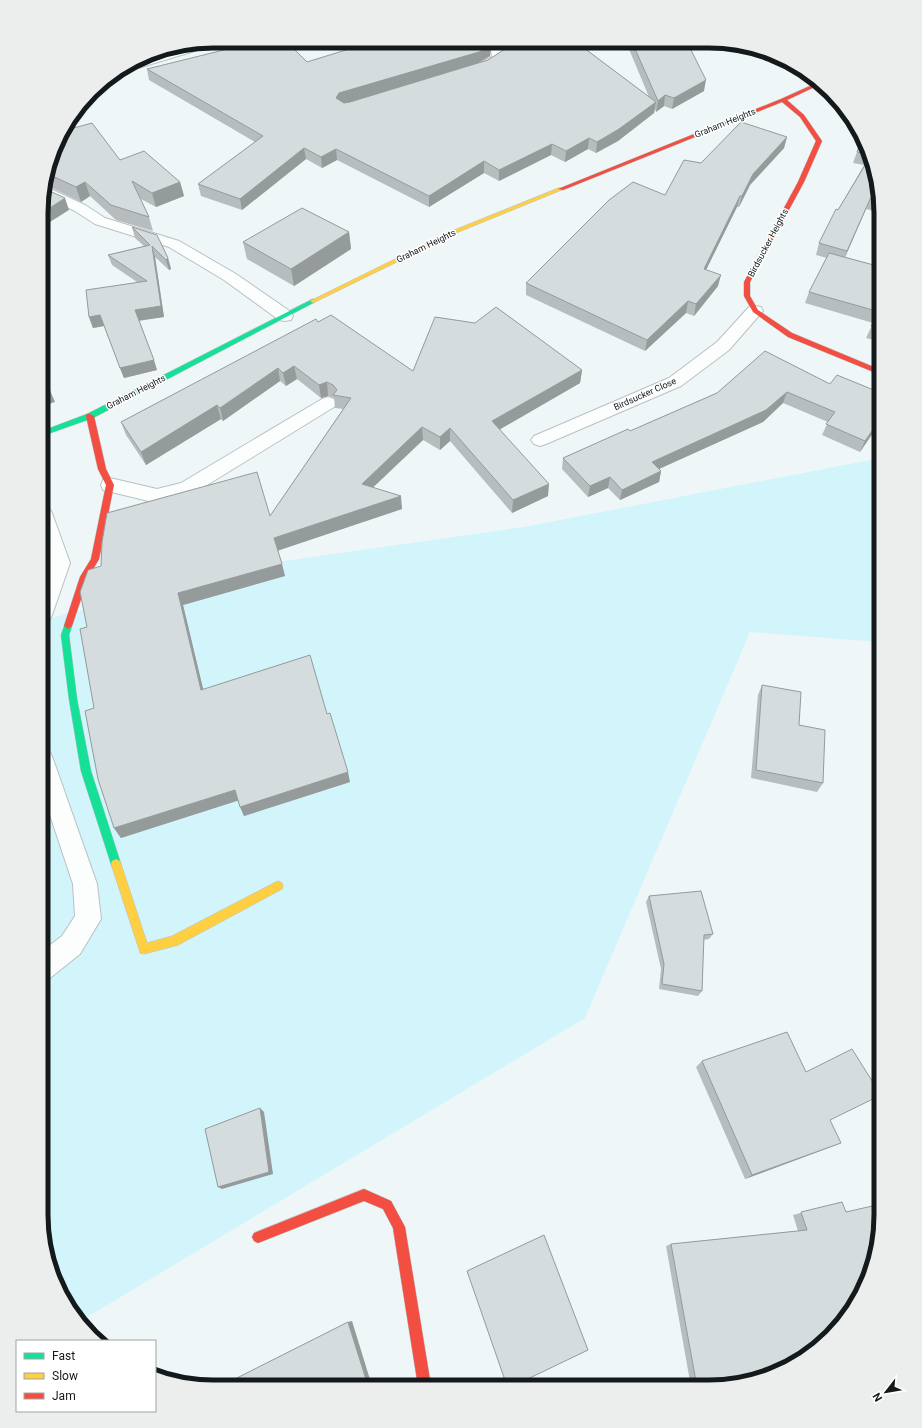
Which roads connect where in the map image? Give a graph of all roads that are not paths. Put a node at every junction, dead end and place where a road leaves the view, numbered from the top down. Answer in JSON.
{"nodes":[{"id":1,"x":496,"y":48,"type":"edge"},
{"id":2,"x":177,"y":52,"type":"edge"},
{"id":3,"x":158,"y":58,"type":"edge"},
{"id":4,"x":460,"y":74,"type":"edge"},
{"id":5,"x":814,"y":86,"type":"edge"},
{"id":6,"x":784,"y":100,"type":"junction"},
{"id":7,"x":49,"y":193,"type":"edge"},
{"id":8,"x":755,"y":311,"type":"junction"},
{"id":9,"x":286,"y":316,"type":"junction"},
{"id":10,"x":874,"y":370,"type":"edge"},
{"id":11,"x":328,"y":403,"type":"edge"},
{"id":12,"x":90,"y":416,"type":"junction"},
{"id":13,"x":48,"y":432,"type":"edge"},
{"id":14,"x":540,"y":440,"type":"dead end"},
{"id":15,"x":110,"y":485,"type":"junction"},
{"id":16,"x":48,"y":530,"type":"edge"},
{"id":17,"x":48,"y":597,"type":"edge"},
{"id":18,"x":48,"y":776,"type":"edge"},
{"id":19,"x":278,"y":886,"type":"dead end"},
{"id":20,"x":48,"y":963,"type":"edge"},
{"id":21,"x":258,"y":1237,"type":"dead end"},
{"id":22,"x":424,"y":1380,"type":"edge"}],
"edges":[{"from":1,"to":4,"type":"street"},
{"from":2,"to":3,"type":"street"},
{"from":5,"to":6,"type":"street","name":"Graham Heights"},
{"from":6,"to":8,"type":"street","name":"Birdsucker Heights"},
{"from":6,"to":9,"type":"street","name":"Graham Heights"},
{"from":7,"to":9,"type":"street"},
{"from":8,"to":10,"type":"street"},
{"from":8,"to":14,"type":"street","name":"Birdsucker Close"},
{"from":9,"to":12,"type":"street","name":"Graham Heights"},
{"from":11,"to":15,"type":"street"},
{"from":12,"to":13,"type":"street","name":"Graham Heights"},
{"from":12,"to":15,"type":"street"},
{"from":15,"to":19,"type":"street"},
{"from":16,"to":17,"type":"street"},
{"from":18,"to":20,"type":"street"},
{"from":21,"to":22,"type":"street"}]}
